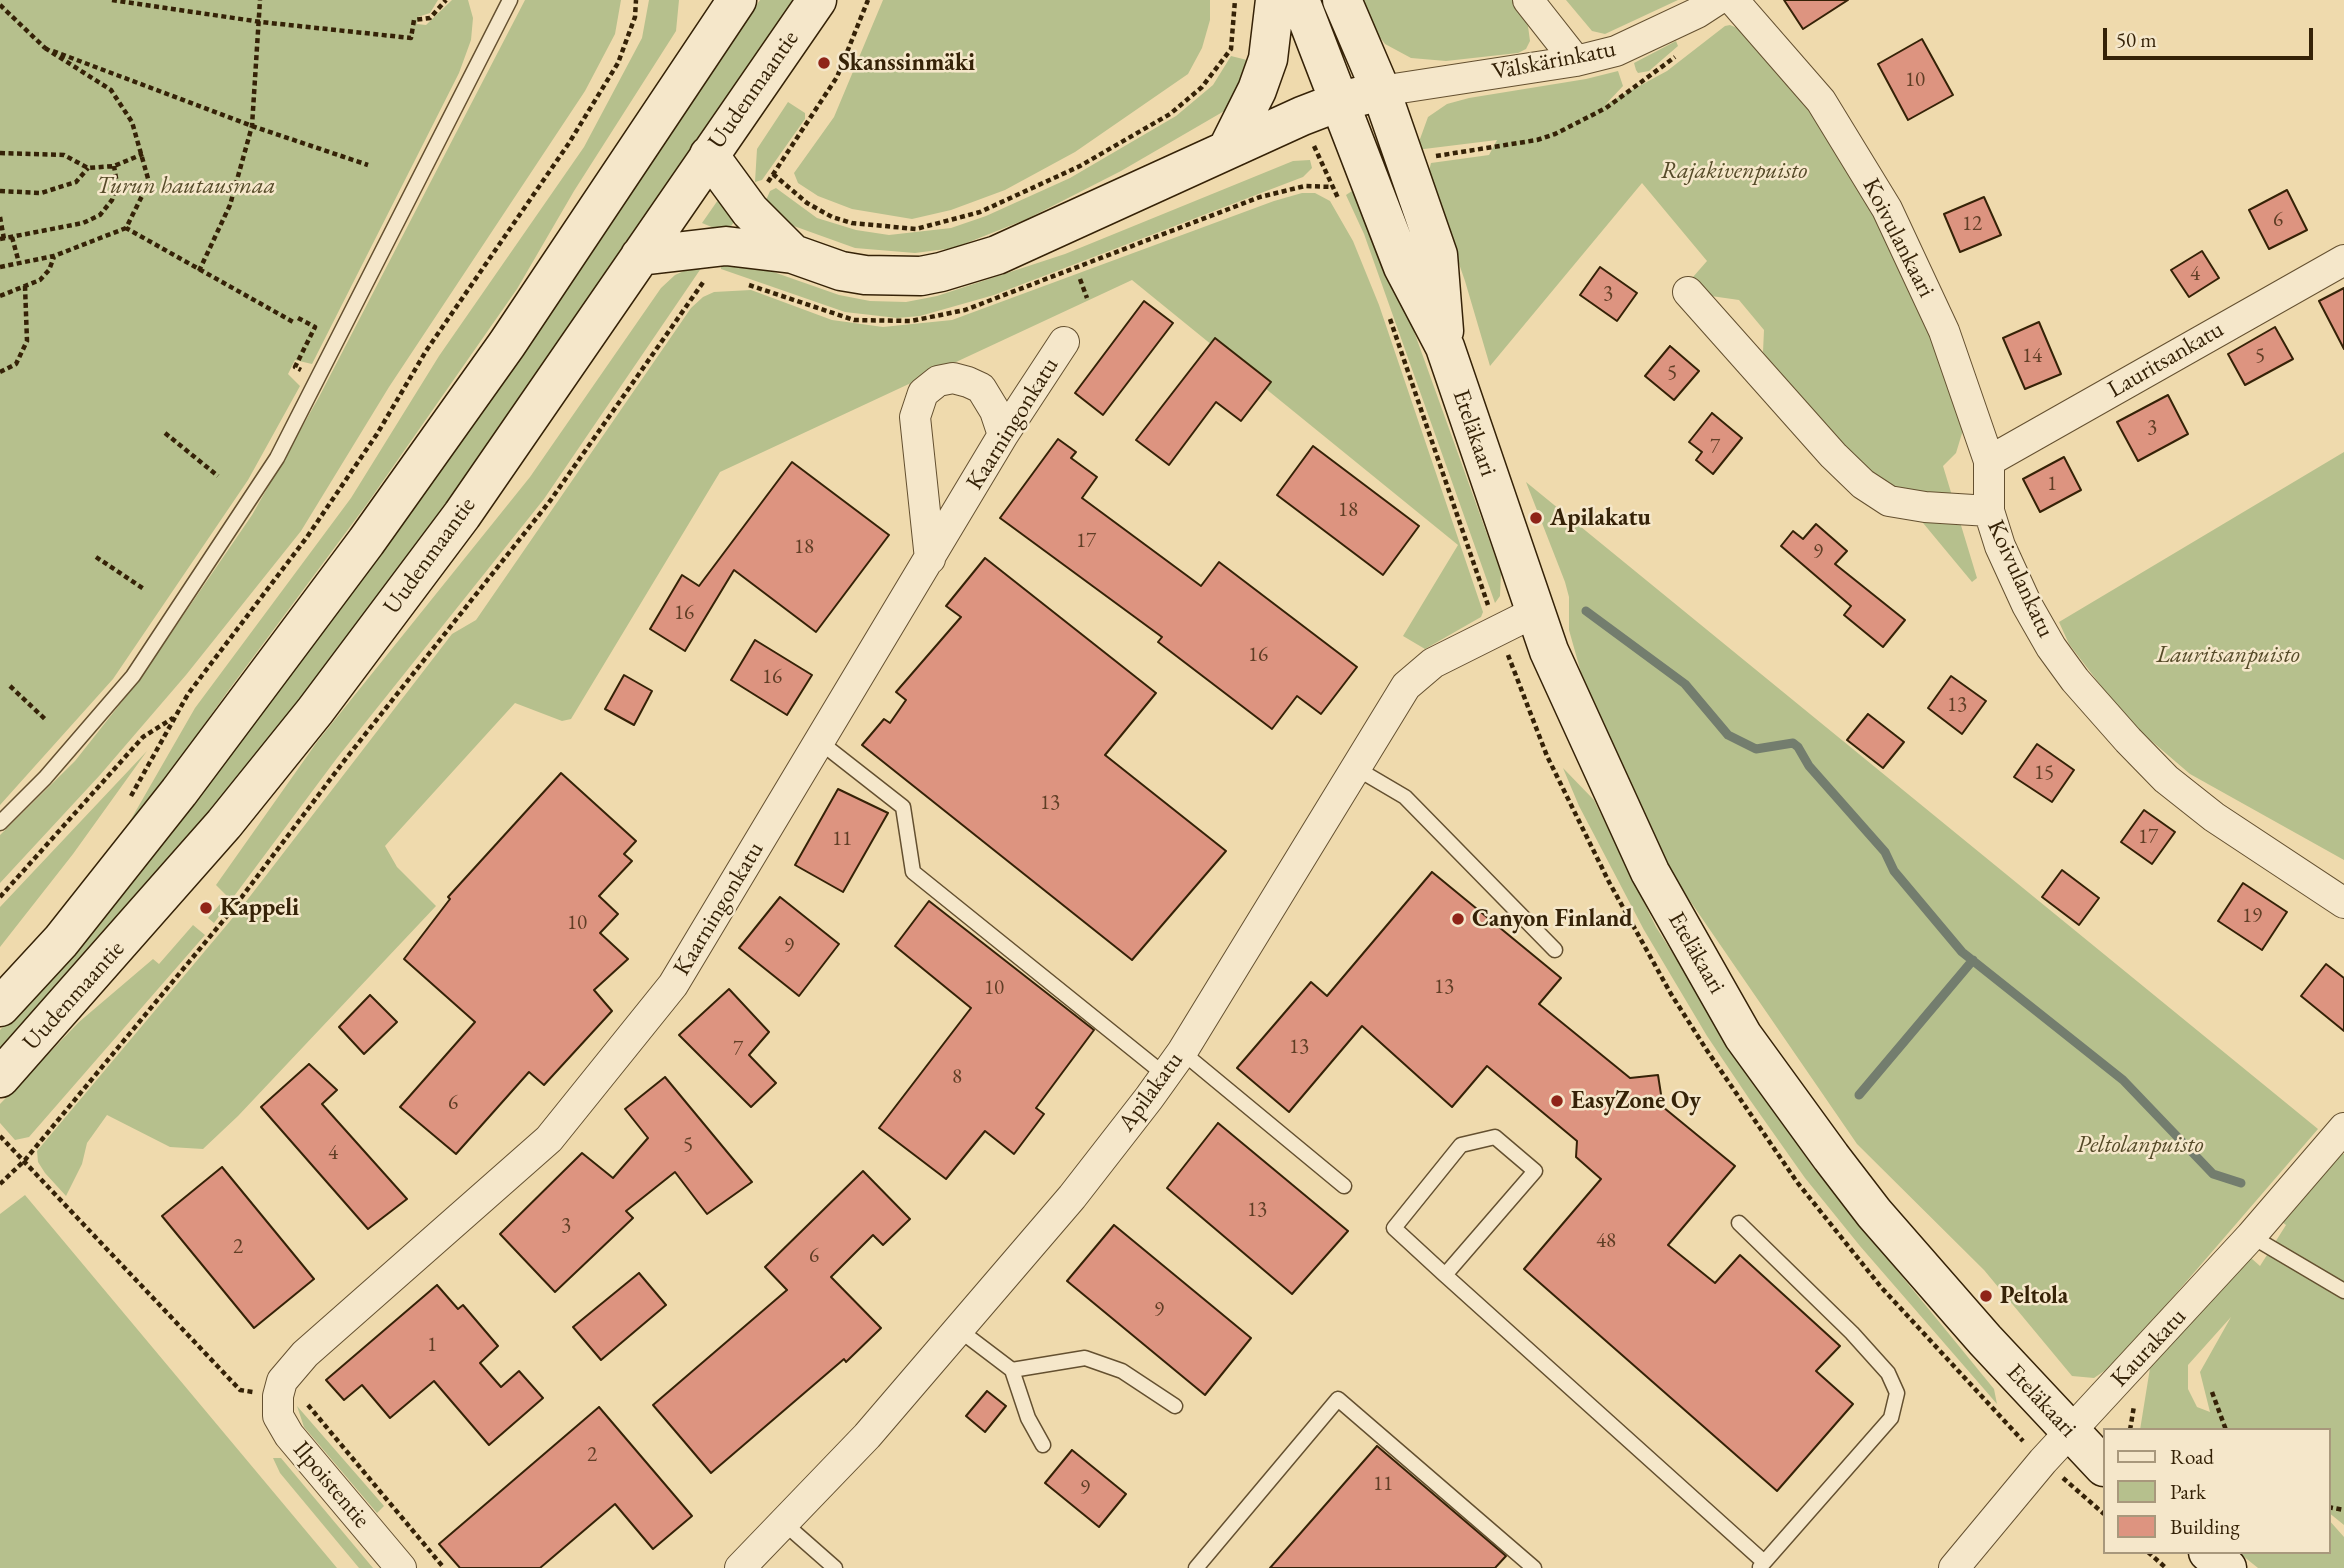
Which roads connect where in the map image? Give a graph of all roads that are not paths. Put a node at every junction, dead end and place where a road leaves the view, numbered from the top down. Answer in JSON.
{"nodes":[{"id":1,"x":510,"y":0,"type":"edge"},
{"id":2,"x":737,"y":0,"type":"edge"},
{"id":3,"x":817,"y":0,"type":"edge"},
{"id":4,"x":1275,"y":0,"type":"edge"},
{"id":5,"x":1300,"y":0,"type":"edge"},
{"id":6,"x":1342,"y":0,"type":"edge"},
{"id":7,"x":1528,"y":0,"type":"edge"},
{"id":8,"x":1733,"y":0,"type":"edge"},
{"id":9,"x":1707,"y":7,"type":"edge"},
{"id":10,"x":707,"y":16,"type":"edge"},
{"id":11,"x":1576,"y":61,"type":"junction"},
{"id":12,"x":1381,"y":91,"type":"junction"},
{"id":13,"x":1341,"y":100,"type":"junction"},
{"id":14,"x":1227,"y":150,"type":"junction"},
{"id":15,"x":709,"y":155,"type":"junction"},
{"id":16,"x":793,"y":254,"type":"junction"},
{"id":17,"x":640,"y":256,"type":"junction"},
{"id":18,"x":2344,"y":260,"type":"edge"},
{"id":19,"x":1688,"y":292,"type":"dead end"},
{"id":20,"x":1064,"y":342,"type":"dead end"},
{"id":21,"x":1445,"y":347,"type":"junction"},
{"id":22,"x":1003,"y":435,"type":"junction"},
{"id":23,"x":1989,"y":461,"type":"junction"},
{"id":24,"x":1989,"y":511,"type":"junction"},
{"id":25,"x":930,"y":559,"type":"junction"},
{"id":26,"x":1535,"y":612,"type":"junction"},
{"id":27,"x":820,"y":742,"type":"junction"},
{"id":28,"x":1354,"y":767,"type":"junction"},
{"id":29,"x":0,"y":823,"type":"edge"},
{"id":30,"x":2344,"y":903,"type":"edge"},
{"id":31,"x":1555,"y":950,"type":"dead end"},
{"id":32,"x":0,"y":1007,"type":"edge"},
{"id":33,"x":1173,"y":1063,"type":"junction"},
{"id":34,"x":0,"y":1078,"type":"edge"},
{"id":35,"x":2344,"y":1128,"type":"edge"},
{"id":36,"x":1344,"y":1186,"type":"dead end"},
{"id":37,"x":1739,"y":1223,"type":"dead end"},
{"id":38,"x":2252,"y":1236,"type":"junction"},
{"id":39,"x":1445,"y":1275,"type":"junction"},
{"id":40,"x":2344,"y":1291,"type":"edge"},
{"id":41,"x":958,"y":1329,"type":"junction"},
{"id":42,"x":1012,"y":1370,"type":"junction"},
{"id":43,"x":278,"y":1396,"type":"joint"},
{"id":44,"x":1175,"y":1406,"type":"dead end"},
{"id":45,"x":2070,"y":1433,"type":"junction"},
{"id":46,"x":1043,"y":1445,"type":"dead end"},
{"id":47,"x":2102,"y":1465,"type":"edge"},
{"id":48,"x":785,"y":1524,"type":"junction"},
{"id":49,"x":2210,"y":1554,"type":"edge"},
{"id":50,"x":1762,"y":1565,"type":"edge"},
{"id":51,"x":401,"y":1568,"type":"edge"},
{"id":52,"x":740,"y":1568,"type":"edge"},
{"id":53,"x":835,"y":1568,"type":"edge"},
{"id":54,"x":1196,"y":1568,"type":"edge"},
{"id":55,"x":1534,"y":1568,"type":"edge"},
{"id":56,"x":1954,"y":1568,"type":"edge"},
{"id":57,"x":2227,"y":1568,"type":"edge"}],
"edges":[{"from":1,"to":29,"type":"lane"},
{"from":2,"to":10,"type":"main road","name":"Uudenmaantie"},
{"from":3,"to":15,"type":"main road","name":"Uudenmaantie"},
{"from":4,"to":14,"type":"main road"},
{"from":5,"to":13,"type":"main road","name":"Eteläkaari"},
{"from":6,"to":12,"type":"main road","name":"Eteläkaari"},
{"from":7,"to":11,"type":"street"},
{"from":8,"to":23,"type":"street","name":"Koivulankaari"},
{"from":9,"to":11,"type":"street","name":"Välskärinkatu"},
{"from":10,"to":32,"type":"main road","name":"Uudenmaantie"},
{"from":11,"to":12,"type":"street","name":"Välskärinkatu"},
{"from":12,"to":13,"type":"main road"},
{"from":12,"to":21,"type":"main road","name":"Eteläkaari"},
{"from":13,"to":14,"type":"main road"},
{"from":13,"to":21,"type":"main road","name":"Eteläkaari"},
{"from":14,"to":16,"type":"main road"},
{"from":15,"to":16,"type":"main road"},
{"from":15,"to":17,"type":"main road","name":"Uudenmaantie"},
{"from":16,"to":17,"type":"main road"},
{"from":17,"to":34,"type":"main road","name":"Uudenmaantie"},
{"from":18,"to":23,"type":"street","name":"Lauritsankatu"},
{"from":19,"to":24,"type":"street","name":"Koivulankatu"},
{"from":20,"to":22,"type":"street","name":"Kaarningonkatu"},
{"from":21,"to":26,"type":"main road","name":"Eteläkaari"},
{"from":22,"to":25,"type":"street","name":"Kaarningonkatu"},
{"from":22,"to":25,"type":"street"},
{"from":23,"to":24,"type":"street","name":"Koivulankaari"},
{"from":24,"to":30,"type":"street","name":"Koivulankatu"},
{"from":25,"to":27,"type":"street","name":"Kaarningonkatu"},
{"from":26,"to":28,"type":"street","name":"Apilakatu"},
{"from":26,"to":45,"type":"main road","name":"Eteläkaari"},
{"from":27,"to":33,"type":"lane"},
{"from":27,"to":43,"type":"street","name":"Kaarningonkatu"},
{"from":28,"to":31,"type":"lane"},
{"from":28,"to":33,"type":"street","name":"Apilakatu"},
{"from":33,"to":36,"type":"lane"},
{"from":33,"to":41,"type":"street","name":"Apilakatu"},
{"from":35,"to":38,"type":"street","name":"Kaurakatu"},
{"from":37,"to":50,"type":"lane"},
{"from":38,"to":40,"type":"lane"},
{"from":38,"to":45,"type":"street","name":"Kaurakatu"},
{"from":39,"to":39,"type":"lane"},
{"from":39,"to":50,"type":"lane"},
{"from":41,"to":42,"type":"lane"},
{"from":41,"to":48,"type":"street","name":"Apilakatu"},
{"from":42,"to":44,"type":"lane"},
{"from":42,"to":46,"type":"lane"},
{"from":43,"to":51,"type":"street","name":"Ilpoistentie"},
{"from":45,"to":47,"type":"main road","name":"Eteläkaari"},
{"from":45,"to":56,"type":"street","name":"Kaurakatu"},
{"from":48,"to":52,"type":"street","name":"Apilakatu"},
{"from":48,"to":53,"type":"lane"},
{"from":49,"to":57,"type":"main road"},
{"from":54,"to":55,"type":"lane"}]}
